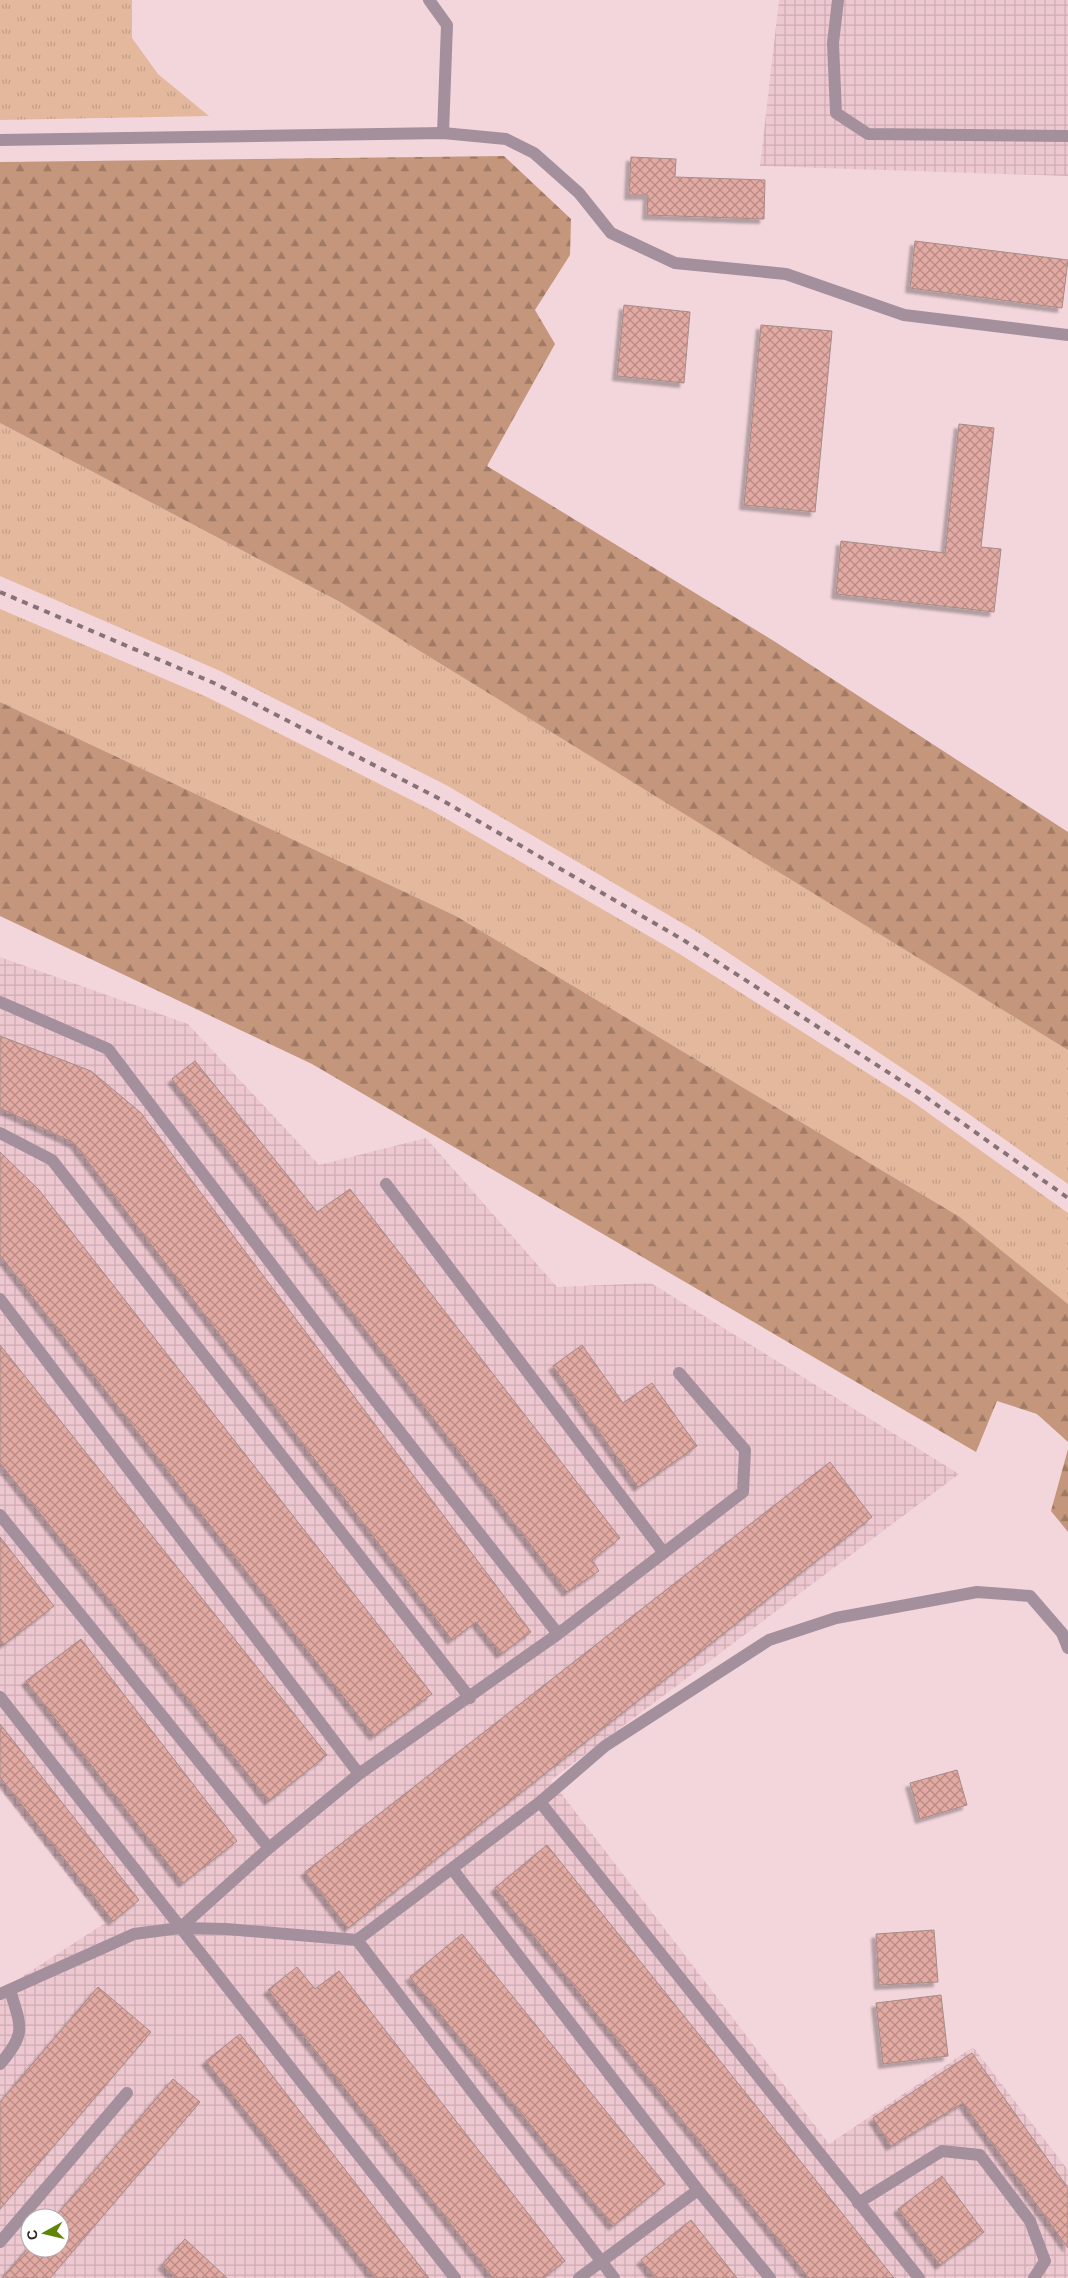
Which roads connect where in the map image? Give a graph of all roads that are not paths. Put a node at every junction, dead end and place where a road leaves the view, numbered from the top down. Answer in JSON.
{"nodes":[{"id":1,"x":429,"y":0,"type":"edge"},
{"id":2,"x":838,"y":0,"type":"edge"},
{"id":3,"x":443,"y":133,"type":"junction"},
{"id":4,"x":1068,"y":136,"type":"edge"},
{"id":5,"x":0,"y":140,"type":"edge"},
{"id":6,"x":1068,"y":335,"type":"edge"},
{"id":7,"x":0,"y":1002,"type":"edge"},
{"id":8,"x":0,"y":1133,"type":"edge"},
{"id":9,"x":386,"y":1184,"type":"dead end"},
{"id":10,"x":0,"y":1299,"type":"edge"},
{"id":11,"x":679,"y":1373,"type":"dead end"},
{"id":12,"x":0,"y":1514,"type":"edge"},
{"id":13,"x":664,"y":1553,"type":"junction"},
{"id":14,"x":558,"y":1634,"type":"junction"},
{"id":15,"x":1068,"y":1648,"type":"edge"},
{"id":16,"x":0,"y":1697,"type":"edge"},
{"id":17,"x":470,"y":1698,"type":"junction"},
{"id":18,"x":359,"y":1774,"type":"junction"},
{"id":19,"x":540,"y":1802,"type":"junction"},
{"id":20,"x":269,"y":1848,"type":"junction"},
{"id":21,"x":453,"y":1870,"type":"junction"},
{"id":22,"x":180,"y":1928,"type":"junction"},
{"id":23,"x":357,"y":1940,"type":"junction"},
{"id":24,"x":5,"y":1992,"type":"edge"},
{"id":25,"x":0,"y":2064,"type":"edge"},
{"id":26,"x":128,"y":2093,"type":"dead end"},
{"id":27,"x":698,"y":2190,"type":"junction"},
{"id":28,"x":858,"y":2204,"type":"junction"},
{"id":29,"x":0,"y":2242,"type":"edge"},
{"id":30,"x":602,"y":2262,"type":"junction"},
{"id":31,"x":455,"y":2278,"type":"edge"},
{"id":32,"x":579,"y":2278,"type":"edge"},
{"id":33,"x":614,"y":2278,"type":"edge"},
{"id":34,"x":770,"y":2278,"type":"edge"},
{"id":35,"x":919,"y":2278,"type":"edge"},
{"id":36,"x":1034,"y":2278,"type":"edge"}],
"edges":[{"from":1,"to":3,"type":"street"},
{"from":2,"to":4,"type":"street"},
{"from":3,"to":5,"type":"street"},
{"from":3,"to":6,"type":"street"},
{"from":7,"to":14,"type":"street"},
{"from":8,"to":17,"type":"street"},
{"from":9,"to":13,"type":"street"},
{"from":10,"to":18,"type":"street"},
{"from":11,"to":13,"type":"street"},
{"from":12,"to":20,"type":"street"},
{"from":13,"to":14,"type":"street"},
{"from":14,"to":17,"type":"street"},
{"from":15,"to":19,"type":"street"},
{"from":16,"to":22,"type":"street"},
{"from":17,"to":18,"type":"street"},
{"from":18,"to":20,"type":"street"},
{"from":19,"to":21,"type":"street"},
{"from":19,"to":28,"type":"street"},
{"from":20,"to":22,"type":"street"},
{"from":21,"to":23,"type":"street"},
{"from":21,"to":27,"type":"street"},
{"from":22,"to":23,"type":"street"},
{"from":22,"to":24,"type":"street"},
{"from":22,"to":31,"type":"street"},
{"from":23,"to":30,"type":"street"},
{"from":24,"to":25,"type":"street"},
{"from":26,"to":29,"type":"street"},
{"from":27,"to":30,"type":"street"},
{"from":27,"to":34,"type":"street"},
{"from":28,"to":35,"type":"street"},
{"from":28,"to":36,"type":"street"},
{"from":30,"to":32,"type":"street"},
{"from":30,"to":33,"type":"street"}]}
